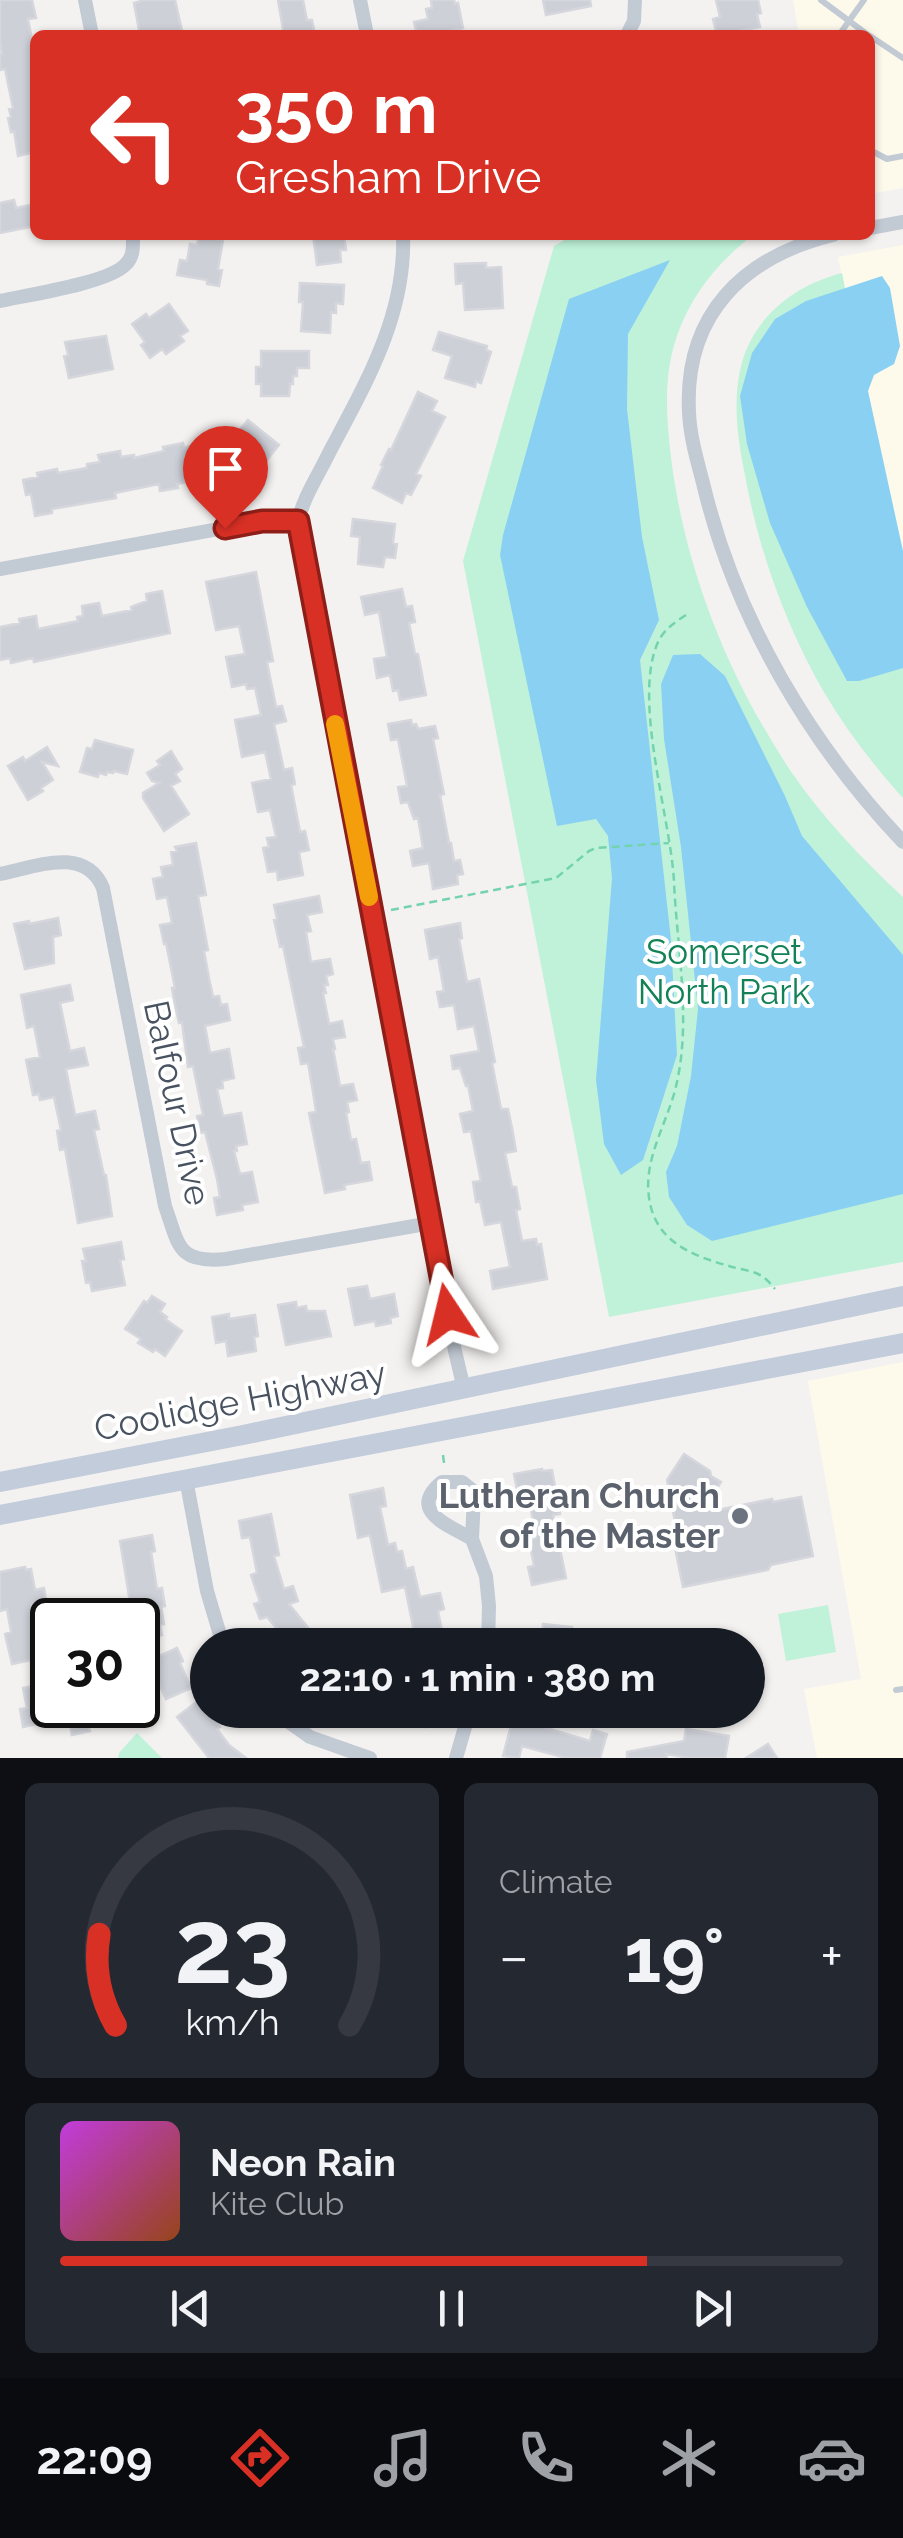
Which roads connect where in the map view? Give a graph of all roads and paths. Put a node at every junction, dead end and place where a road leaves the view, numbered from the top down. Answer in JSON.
{"nodes":[{"id":1,"x":85,"y":0,"type":"edge"},
{"id":2,"x":360,"y":0,"type":"edge"},
{"id":3,"x":635,"y":0,"type":"edge"},
{"id":4,"x":821,"y":0,"type":"edge"},
{"id":5,"x":864,"y":0,"type":"edge"},
{"id":6,"x":848,"y":22,"type":"junction"},
{"id":7,"x":91,"y":30,"type":"edge"},
{"id":8,"x":366,"y":30,"type":"edge"},
{"id":9,"x":630,"y":30,"type":"edge"},
{"id":10,"x":842,"y":30,"type":"edge"},
{"id":11,"x":860,"y":30,"type":"edge"},
{"id":12,"x":875,"y":40,"type":"edge"},
{"id":13,"x":903,"y":58,"type":"edge"},
{"id":14,"x":875,"y":153,"type":"edge"},
{"id":15,"x":903,"y":156,"type":"edge"},
{"id":16,"x":903,"y":222,"type":"edge"},
{"id":17,"x":875,"y":227,"type":"edge"},
{"id":18,"x":133,"y":240,"type":"edge"},
{"id":19,"x":402,"y":240,"type":"edge"},
{"id":20,"x":814,"y":240,"type":"edge"},
{"id":21,"x":0,"y":301,"type":"edge"},
{"id":22,"x":298,"y":521,"type":"junction"},
{"id":23,"x":0,"y":570,"type":"edge"},
{"id":24,"x":686,"y":615,"type":"dead end"},
{"id":25,"x":903,"y":842,"type":"edge"},
{"id":26,"x":669,"y":843,"type":"junction"},
{"id":27,"x":0,"y":874,"type":"edge"},
{"id":28,"x":391,"y":910,"type":"dead end"},
{"id":29,"x":431,"y":1222,"type":"junction"},
{"id":30,"x":775,"y":1289,"type":"dead end"},
{"id":31,"x":903,"y":1296,"type":"edge"},
{"id":32,"x":903,"y":1342,"type":"edge"},
{"id":33,"x":602,"y":1359,"type":"junction"},
{"id":34,"x":508,"y":1379,"type":"junction"},
{"id":35,"x":464,"y":1389,"type":"junction"},
{"id":36,"x":595,"y":1400,"type":"junction"},
{"id":37,"x":501,"y":1418,"type":"junction"},
{"id":38,"x":188,"y":1446,"type":"junction"},
{"id":39,"x":443,"y":1455,"type":"dead end"},
{"id":40,"x":444,"y":1463,"type":"dead end"},
{"id":41,"x":186,"y":1479,"type":"junction"},
{"id":42,"x":0,"y":1482,"type":"edge"},
{"id":43,"x":0,"y":1515,"type":"edge"},
{"id":44,"x":472,"y":1539,"type":"dead end"},
{"id":45,"x":218,"y":1628,"type":"edge"},
{"id":46,"x":490,"y":1628,"type":"edge"},
{"id":47,"x":298,"y":1728,"type":"edge"},
{"id":48,"x":465,"y":1728,"type":"edge"},
{"id":49,"x":370,"y":1758,"type":"edge"},
{"id":50,"x":456,"y":1758,"type":"edge"}],
"edges":[{"from":1,"to":7,"type":"street"},
{"from":2,"to":8,"type":"street"},
{"from":3,"to":9,"type":"street"},
{"from":4,"to":6,"type":"lane"},
{"from":5,"to":6,"type":"lane"},
{"from":6,"to":10,"type":"lane"},
{"from":6,"to":11,"type":"lane"},
{"from":12,"to":13,"type":"lane"},
{"from":14,"to":15,"type":"lane"},
{"from":16,"to":17,"type":"street"},
{"from":18,"to":21,"type":"street"},
{"from":19,"to":22,"type":"street"},
{"from":20,"to":25,"type":"street"},
{"from":22,"to":23,"type":"street"},
{"from":22,"to":29,"type":"street"},
{"from":24,"to":26,"type":"path"},
{"from":26,"to":28,"type":"path"},
{"from":26,"to":30,"type":"path"},
{"from":27,"to":29,"type":"street","name":"Balfour Drive"},
{"from":29,"to":35,"type":"street"},
{"from":31,"to":33,"type":"main road","name":"Coolidge Highway"},
{"from":32,"to":36,"type":"main road","name":"Coolidge Highway"},
{"from":33,"to":34,"type":"main road","name":"Coolidge Highway"},
{"from":33,"to":36,"type":"main road"},
{"from":34,"to":35,"type":"main road","name":"Coolidge Highway"},
{"from":34,"to":37,"type":"main road"},
{"from":35,"to":38,"type":"main road","name":"Coolidge Highway"},
{"from":36,"to":37,"type":"main road","name":"Coolidge Highway"},
{"from":37,"to":41,"type":"main road","name":"Coolidge Highway"},
{"from":38,"to":41,"type":"main road"},
{"from":38,"to":42,"type":"main road","name":"Coolidge Highway"},
{"from":39,"to":40,"type":"path"},
{"from":41,"to":43,"type":"main road","name":"Coolidge Highway"},
{"from":41,"to":45,"type":"street"},
{"from":44,"to":46,"type":"street"},
{"from":47,"to":49,"type":"street"},
{"from":48,"to":50,"type":"street"}]}
